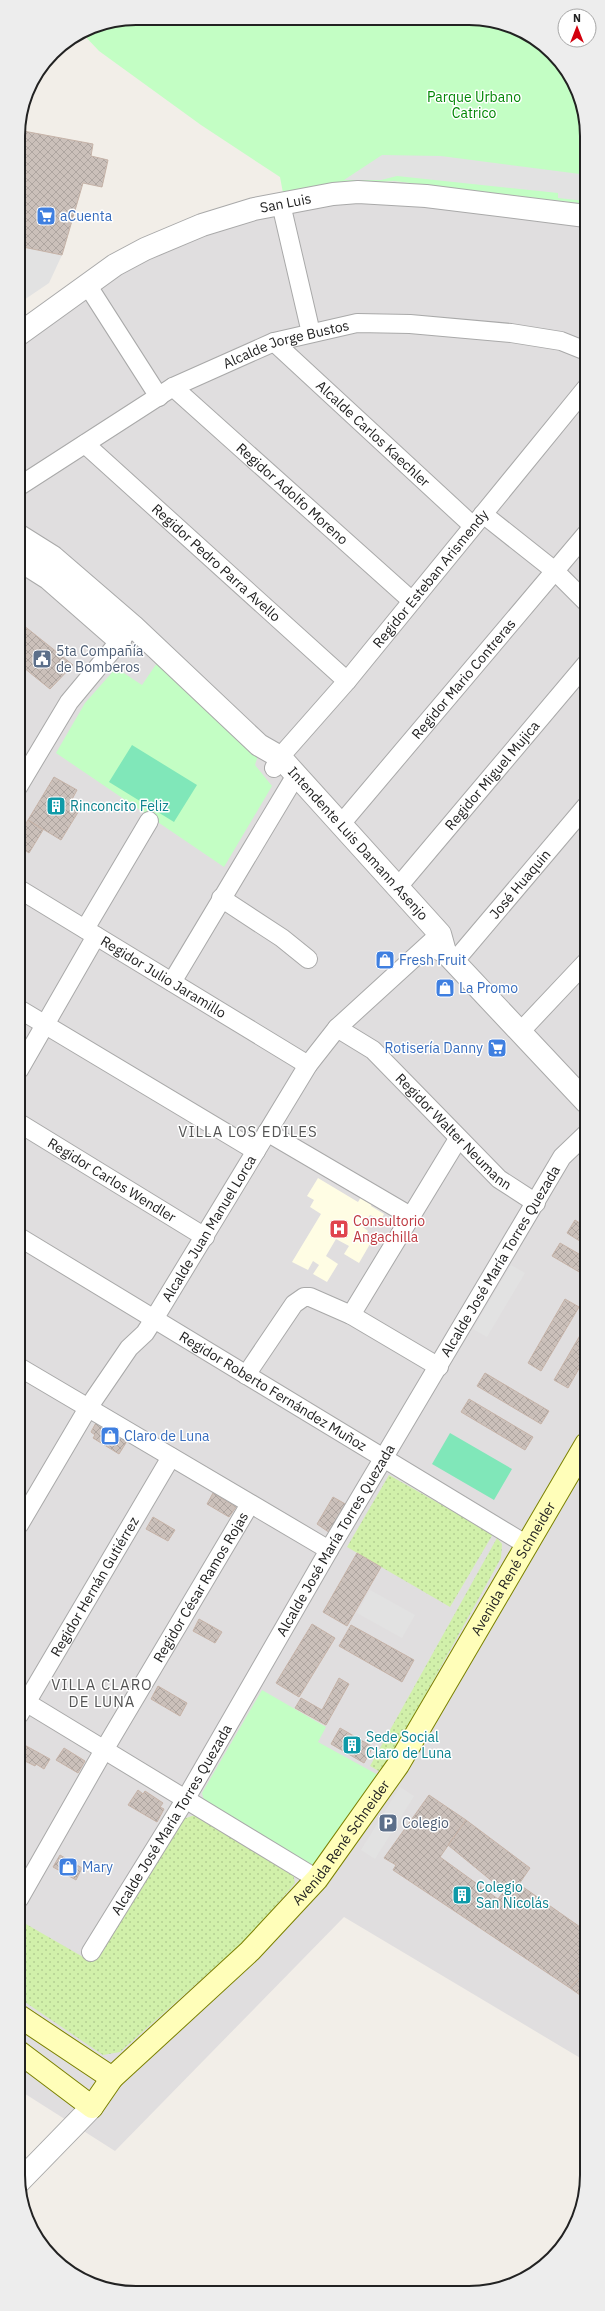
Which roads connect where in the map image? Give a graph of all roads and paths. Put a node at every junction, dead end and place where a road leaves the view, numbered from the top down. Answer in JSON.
{"nodes":[{"id":1,"x":281,"y":204,"type":"junction"},
{"id":2,"x":580,"y":215,"type":"edge"},
{"id":3,"x":88,"y":286,"type":"junction"},
{"id":4,"x":25,"y":330,"type":"edge"},
{"id":5,"x":311,"y":333,"type":"junction"},
{"id":6,"x":274,"y":342,"type":"junction"},
{"id":7,"x":580,"y":349,"type":"edge"},
{"id":8,"x":173,"y":387,"type":"junction"},
{"id":9,"x":580,"y":395,"type":"edge"},
{"id":10,"x":159,"y":397,"type":"junction"},
{"id":11,"x":85,"y":444,"type":"junction"},
{"id":12,"x":25,"y":483,"type":"edge"},
{"id":13,"x":478,"y":520,"type":"junction"},
{"id":14,"x":25,"y":539,"type":"edge"},
{"id":15,"x":580,"y":541,"type":"edge"},
{"id":16,"x":25,"y":563,"type":"edge"},
{"id":17,"x":555,"y":571,"type":"junction"},
{"id":18,"x":580,"y":596,"type":"edge"},
{"id":19,"x":412,"y":601,"type":"junction"},
{"id":20,"x":126,"y":633,"type":"junction"},
{"id":21,"x":580,"y":671,"type":"edge"},
{"id":22,"x":347,"y":681,"type":"junction"},
{"id":23,"x":277,"y":763,"type":"junction"},
{"id":24,"x":25,"y":772,"type":"edge"},
{"id":25,"x":293,"y":780,"type":"junction"},
{"id":26,"x":580,"y":820,"type":"edge"},
{"id":27,"x":149,"y":821,"type":"dead end"},
{"id":28,"x":341,"y":824,"type":"junction"},
{"id":29,"x":398,"y":887,"type":"junction"},
{"id":30,"x":25,"y":893,"type":"edge"},
{"id":31,"x":221,"y":898,"type":"junction"},
{"id":32,"x":90,"y":933,"type":"junction"},
{"id":33,"x":442,"y":948,"type":"junction"},
{"id":34,"x":308,"y":959,"type":"dead end"},
{"id":35,"x":580,"y":968,"type":"edge"},
{"id":36,"x":172,"y":982,"type":"junction"},
{"id":37,"x":25,"y":1012,"type":"edge"},
{"id":38,"x":45,"y":1024,"type":"junction"},
{"id":39,"x":337,"y":1028,"type":"junction"},
{"id":40,"x":520,"y":1032,"type":"junction"},
{"id":41,"x":25,"y":1059,"type":"edge"},
{"id":42,"x":308,"y":1065,"type":"junction"},
{"id":43,"x":580,"y":1096,"type":"edge"},
{"id":44,"x":25,"y":1127,"type":"edge"},
{"id":45,"x":267,"y":1132,"type":"junction"},
{"id":46,"x":458,"y":1139,"type":"junction"},
{"id":47,"x":580,"y":1140,"type":"edge"},
{"id":48,"x":256,"y":1151,"type":"junction"},
{"id":49,"x":536,"y":1203,"type":"junction"},
{"id":50,"x":412,"y":1217,"type":"junction"},
{"id":51,"x":205,"y":1237,"type":"junction"},
{"id":52,"x":25,"y":1241,"type":"edge"},
{"id":53,"x":351,"y":1315,"type":"junction"},
{"id":54,"x":154,"y":1319,"type":"junction"},
{"id":55,"x":439,"y":1367,"type":"junction"},
{"id":56,"x":25,"y":1371,"type":"edge"},
{"id":57,"x":246,"y":1375,"type":"junction"},
{"id":58,"x":88,"y":1408,"type":"junction"},
{"id":59,"x":580,"y":1454,"type":"edge"},
{"id":60,"x":171,"y":1457,"type":"junction"},
{"id":61,"x":384,"y":1458,"type":"junction"},
{"id":62,"x":250,"y":1504,"type":"junction"},
{"id":63,"x":25,"y":1515,"type":"edge"},
{"id":64,"x":527,"y":1545,"type":"junction"},
{"id":65,"x":328,"y":1550,"type":"junction"},
{"id":66,"x":25,"y":1698,"type":"edge"},
{"id":67,"x":25,"y":1707,"type":"edge"},
{"id":68,"x":104,"y":1750,"type":"junction"},
{"id":69,"x":185,"y":1800,"type":"junction"},
{"id":70,"x":317,"y":1879,"type":"junction"},
{"id":71,"x":25,"y":1888,"type":"edge"},
{"id":72,"x":91,"y":1952,"type":"dead end"},
{"id":73,"x":25,"y":2020,"type":"edge"},
{"id":74,"x":25,"y":2057,"type":"edge"},
{"id":75,"x":112,"y":2078,"type":"junction"},
{"id":76,"x":92,"y":2107,"type":"junction"},
{"id":77,"x":25,"y":2176,"type":"edge"}],
"edges":[{"from":1,"to":2,"type":"street","name":"San Luis"},
{"from":1,"to":3,"type":"street","name":"San Luis"},
{"from":1,"to":5,"type":"street"},
{"from":3,"to":4,"type":"street","name":"San Luis"},
{"from":3,"to":10,"type":"street"},
{"from":5,"to":6,"type":"street","name":"Alcalde Jorge Bustos"},
{"from":5,"to":7,"type":"street","name":"Alcalde Jorge Bustos"},
{"from":6,"to":8,"type":"street","name":"Alcalde Jorge Bustos"},
{"from":6,"to":13,"type":"street","name":"Alcalde Carlos Kaechler"},
{"from":8,"to":10,"type":"street","name":"Alcalde Jorge Bustos"},
{"from":8,"to":19,"type":"street","name":"Regidor Adolfo Moreno"},
{"from":9,"to":13,"type":"street","name":"Regidor Esteban Arismendy"},
{"from":10,"to":11,"type":"street","name":"Alcalde Jorge Bustos"},
{"from":11,"to":12,"type":"street","name":"Alcalde Jorge Bustos"},
{"from":11,"to":22,"type":"street","name":"Regidor Pedro Parra Avello"},
{"from":13,"to":17,"type":"street","name":"Alcalde Carlos Kaechler"},
{"from":13,"to":19,"type":"street","name":"Regidor Esteban Arismendy"},
{"from":14,"to":20,"type":"street","name":"Intendente Luis Damann Asenjo"},
{"from":15,"to":17,"type":"street","name":"Regidor Mario Contreras"},
{"from":16,"to":20,"type":"street","name":"Intendente Luis Damann Asenjo"},
{"from":17,"to":18,"type":"street","name":"Alcalde Carlos Kaechler"},
{"from":17,"to":28,"type":"street","name":"Regidor Mario Contreras"},
{"from":19,"to":22,"type":"street","name":"Regidor Esteban Arismendy"},
{"from":20,"to":23,"type":"street","name":"Intendente Luis Damann Asenjo"},
{"from":20,"to":24,"type":"street"},
{"from":21,"to":29,"type":"street","name":"Regidor Miguel Mujica"},
{"from":22,"to":23,"type":"street","name":"Regidor Esteban Arismendy"},
{"from":23,"to":25,"type":"street","name":"Intendente Luis Damann Asenjo"},
{"from":25,"to":28,"type":"street","name":"Intendente Luis Damann Asenjo"},
{"from":25,"to":31,"type":"street"},
{"from":25,"to":33,"type":"street","name":"Intendente Luis Damann Asenjo"},
{"from":26,"to":33,"type":"street","name":"José Huaquin"},
{"from":27,"to":32,"type":"street"},
{"from":28,"to":29,"type":"street","name":"Intendente Luis Damann Asenjo"},
{"from":29,"to":33,"type":"street","name":"Intendente Luis Damann Asenjo"},
{"from":30,"to":32,"type":"street","name":"Regidor Julio Jaramillo"},
{"from":31,"to":34,"type":"street"},
{"from":31,"to":36,"type":"street"},
{"from":32,"to":36,"type":"street","name":"Regidor Julio Jaramillo"},
{"from":32,"to":38,"type":"street"},
{"from":33,"to":39,"type":"street","name":"Alcalde Juan Manuel Lorca"},
{"from":33,"to":40,"type":"street","name":"Intendente Luis Damann Asenjo"},
{"from":35,"to":40,"type":"street"},
{"from":36,"to":42,"type":"street","name":"Regidor Julio Jaramillo"},
{"from":37,"to":38,"type":"street"},
{"from":38,"to":41,"type":"street"},
{"from":38,"to":48,"type":"street"},
{"from":39,"to":42,"type":"street","name":"Alcalde Juan Manuel Lorca"},
{"from":39,"to":46,"type":"street","name":"Regidor Walter Neumann"},
{"from":40,"to":43,"type":"street","name":"Intendente Luis Damann Asenjo"},
{"from":42,"to":45,"type":"street","name":"Alcalde Juan Manuel Lorca"},
{"from":44,"to":51,"type":"street","name":"Regidor Carlos Wendler"},
{"from":45,"to":48,"type":"street","name":"Alcalde Juan Manuel Lorca"},
{"from":45,"to":50,"type":"street"},
{"from":46,"to":49,"type":"street","name":"Regidor Walter Neumann"},
{"from":46,"to":50,"type":"street"},
{"from":47,"to":49,"type":"street","name":"Alcalde José María Torres Quezada"},
{"from":48,"to":51,"type":"street","name":"Alcalde Juan Manuel Lorca"},
{"from":49,"to":55,"type":"street","name":"Alcalde José María Torres Quezada"},
{"from":50,"to":53,"type":"street"},
{"from":51,"to":54,"type":"street","name":"Alcalde Juan Manuel Lorca"},
{"from":52,"to":54,"type":"street","name":"Regidor Roberto Fernández Muñoz"},
{"from":53,"to":55,"type":"street"},
{"from":53,"to":57,"type":"street"},
{"from":54,"to":57,"type":"street","name":"Regidor Roberto Fernández Muñoz"},
{"from":54,"to":58,"type":"street","name":"Alcalde Juan Manuel Lorca"},
{"from":55,"to":61,"type":"street","name":"Alcalde José María Torres Quezada"},
{"from":56,"to":58,"type":"street"},
{"from":57,"to":61,"type":"street","name":"Regidor Roberto Fernández Muñoz"},
{"from":58,"to":60,"type":"street"},
{"from":58,"to":63,"type":"street","name":"Alcalde Juan Manuel Lorca"},
{"from":59,"to":64,"type":"main road","name":"Avenida René Schneider"},
{"from":60,"to":62,"type":"street"},
{"from":60,"to":66,"type":"street","name":"Regidor Hernán Gutiérrez"},
{"from":61,"to":64,"type":"street","name":"Regidor Roberto Fernández Muñoz"},
{"from":61,"to":65,"type":"street","name":"Alcalde José María Torres Quezada"},
{"from":62,"to":65,"type":"street"},
{"from":62,"to":68,"type":"street","name":"Regidor César Ramos Rojas"},
{"from":64,"to":70,"type":"main road","name":"Avenida René Schneider"},
{"from":65,"to":69,"type":"street","name":"Alcalde José María Torres Quezada"},
{"from":67,"to":68,"type":"street"},
{"from":68,"to":69,"type":"street"},
{"from":68,"to":71,"type":"street","name":"Regidor César Ramos Rojas"},
{"from":69,"to":70,"type":"street"},
{"from":69,"to":72,"type":"street","name":"Alcalde José María Torres Quezada"},
{"from":70,"to":75,"type":"main road","name":"Avenida René Schneider"},
{"from":73,"to":75,"type":"main road"},
{"from":74,"to":76,"type":"main road"},
{"from":75,"to":76,"type":"main road","name":"Avenida René Schneider"},
{"from":76,"to":77,"type":"street","name":"Avenida René Schneider"}]}
